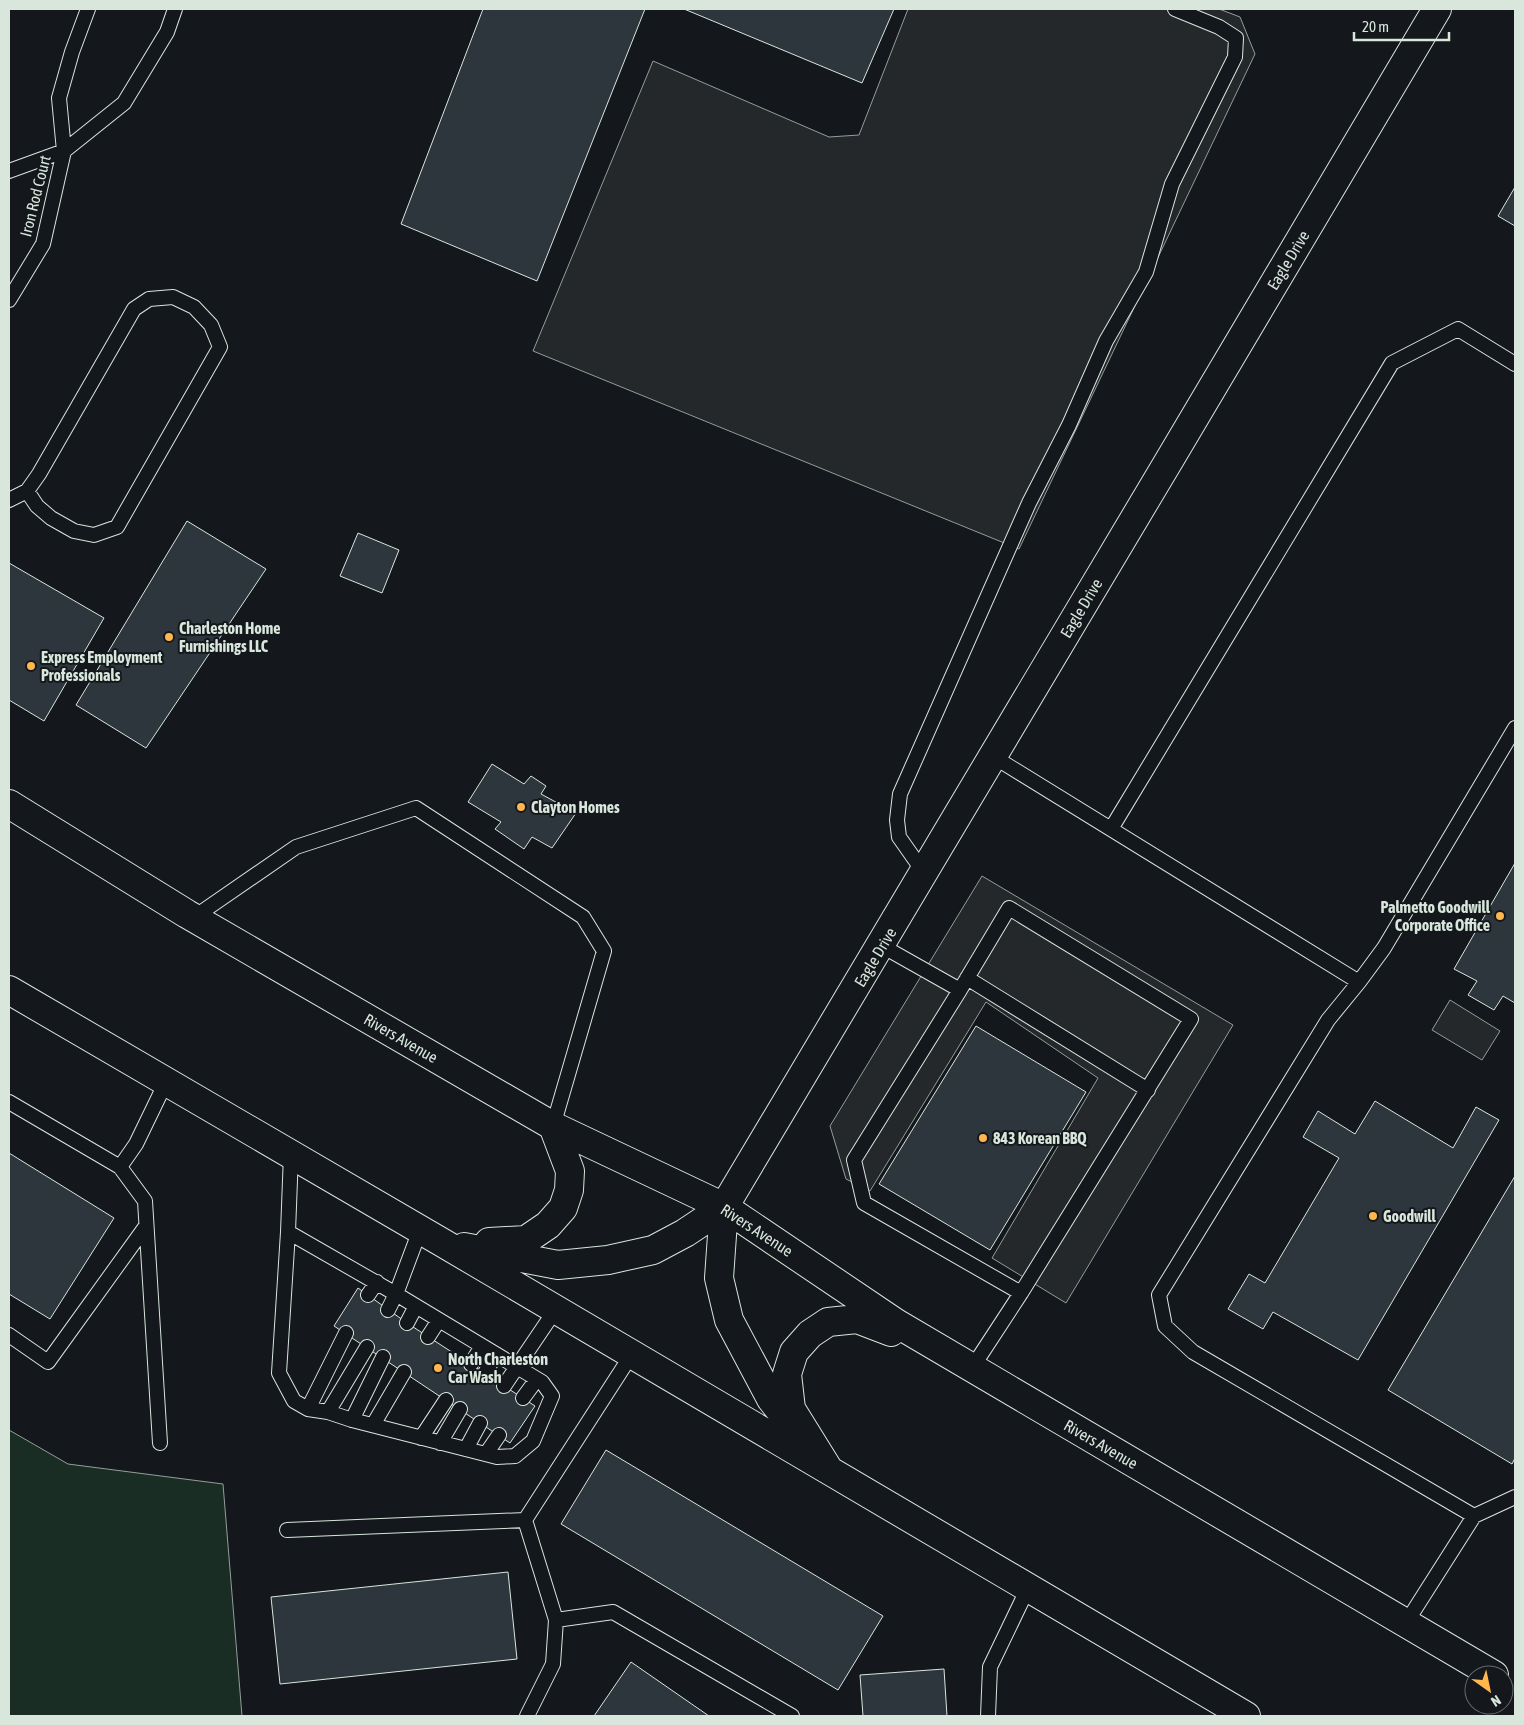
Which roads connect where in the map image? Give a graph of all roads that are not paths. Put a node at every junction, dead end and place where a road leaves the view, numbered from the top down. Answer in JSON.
{"nodes":[{"id":1,"x":88,"y":9,"type":"edge"},
{"id":2,"x":174,"y":9,"type":"edge"},
{"id":3,"x":1175,"y":9,"type":"edge"},
{"id":4,"x":1438,"y":9,"type":"edge"},
{"id":5,"x":64,"y":151,"type":"junction"},
{"id":6,"x":9,"y":171,"type":"edge"},
{"id":7,"x":9,"y":300,"type":"edge"},
{"id":8,"x":1515,"y":364,"type":"edge"},
{"id":9,"x":27,"y":491,"type":"junction"},
{"id":10,"x":9,"y":500,"type":"edge"},
{"id":11,"x":1515,"y":728,"type":"edge"},
{"id":12,"x":994,"y":757,"type":"junction"},
{"id":13,"x":9,"y":804,"type":"edge"},
{"id":14,"x":1111,"y":829,"type":"junction"},
{"id":15,"x":925,"y":874,"type":"junction"},
{"id":16,"x":193,"y":918,"type":"junction"},
{"id":17,"x":882,"y":946,"type":"junction"},
{"id":18,"x":1359,"y":982,"type":"junction"},
{"id":19,"x":963,"y":984,"type":"junction"},
{"id":20,"x":9,"y":990,"type":"edge"},
{"id":21,"x":166,"y":1082,"type":"junction"},
{"id":22,"x":1148,"y":1090,"type":"junction"},
{"id":23,"x":9,"y":1102,"type":"edge"},
{"id":24,"x":553,"y":1126,"type":"junction"},
{"id":25,"x":291,"y":1154,"type":"junction"},
{"id":26,"x":120,"y":1167,"type":"junction"},
{"id":27,"x":724,"y":1207,"type":"junction"},
{"id":28,"x":146,"y":1226,"type":"junction"},
{"id":29,"x":420,"y":1230,"type":"junction"},
{"id":30,"x":288,"y":1232,"type":"junction"},
{"id":31,"x":443,"y":1243,"type":"junction"},
{"id":32,"x":377,"y":1282,"type":"junction"},
{"id":33,"x":1021,"y":1293,"type":"junction"},
{"id":34,"x":396,"y":1294,"type":"junction"},
{"id":35,"x":368,"y":1296,"type":"dead end"},
{"id":36,"x":416,"y":1306,"type":"junction"},
{"id":37,"x":388,"y":1310,"type":"dead end"},
{"id":38,"x":556,"y":1310,"type":"junction"},
{"id":39,"x":439,"y":1320,"type":"junction"},
{"id":40,"x":407,"y":1323,"type":"dead end"},
{"id":41,"x":346,"y":1333,"type":"dead end"},
{"id":42,"x":9,"y":1335,"type":"edge"},
{"id":43,"x":428,"y":1337,"type":"dead end"},
{"id":44,"x":482,"y":1346,"type":"junction"},
{"id":45,"x":367,"y":1347,"type":"dead end"},
{"id":46,"x":496,"y":1354,"type":"junction"},
{"id":47,"x":632,"y":1354,"type":"junction"},
{"id":48,"x":948,"y":1354,"type":"junction"},
{"id":49,"x":383,"y":1357,"type":"dead end"},
{"id":50,"x":471,"y":1364,"type":"dead end"},
{"id":51,"x":516,"y":1366,"type":"junction"},
{"id":52,"x":972,"y":1368,"type":"junction"},
{"id":53,"x":404,"y":1372,"type":"dead end"},
{"id":54,"x":484,"y":1373,"type":"dead end"},
{"id":55,"x":537,"y":1379,"type":"junction"},
{"id":56,"x":504,"y":1386,"type":"dead end"},
{"id":57,"x":523,"y":1398,"type":"dead end"},
{"id":58,"x":446,"y":1400,"type":"dead end"},
{"id":59,"x":308,"y":1409,"type":"junction"},
{"id":60,"x":460,"y":1409,"type":"dead end"},
{"id":61,"x":328,"y":1412,"type":"junction"},
{"id":62,"x":352,"y":1420,"type":"junction"},
{"id":63,"x":480,"y":1423,"type":"dead end"},
{"id":64,"x":373,"y":1425,"type":"junction"},
{"id":65,"x":499,"y":1435,"type":"dead end"},
{"id":66,"x":421,"y":1438,"type":"junction"},
{"id":67,"x":160,"y":1443,"type":"dead end"},
{"id":68,"x":440,"y":1443,"type":"junction"},
{"id":69,"x":466,"y":1449,"type":"junction"},
{"id":70,"x":486,"y":1454,"type":"junction"},
{"id":71,"x":828,"y":1470,"type":"junction"},
{"id":72,"x":1515,"y":1498,"type":"edge"},
{"id":73,"x":1474,"y":1516,"type":"junction"},
{"id":74,"x":525,"y":1520,"type":"junction"},
{"id":75,"x":287,"y":1530,"type":"dead end"},
{"id":76,"x":1028,"y":1588,"type":"junction"},
{"id":77,"x":556,"y":1620,"type":"junction"},
{"id":78,"x":1406,"y":1623,"type":"junction"},
{"id":79,"x":1477,"y":1665,"type":"edge"},
{"id":80,"x":1234,"y":1713,"type":"edge"},
{"id":81,"x":526,"y":1716,"type":"edge"},
{"id":82,"x":792,"y":1716,"type":"edge"},
{"id":83,"x":988,"y":1716,"type":"edge"}],
"edges":[{"from":1,"to":5,"type":"lane","name":"Iron Rod Court"},
{"from":2,"to":5,"type":"lane"},
{"from":3,"to":15,"type":"lane"},
{"from":4,"to":12,"type":"main road","name":"Eagle Drive"},
{"from":5,"to":6,"type":"lane"},
{"from":5,"to":7,"type":"lane","name":"Iron Rod Court"},
{"from":8,"to":14,"type":"lane"},
{"from":9,"to":9,"type":"lane"},
{"from":9,"to":10,"type":"lane"},
{"from":11,"to":18,"type":"lane"},
{"from":12,"to":14,"type":"lane"},
{"from":12,"to":15,"type":"main road","name":"Eagle Drive"},
{"from":13,"to":16,"type":"main road","name":"Rivers Avenue"},
{"from":14,"to":18,"type":"lane"},
{"from":15,"to":17,"type":"main road","name":"Eagle Drive"},
{"from":16,"to":24,"type":"main road","name":"Rivers Avenue"},
{"from":16,"to":24,"type":"lane"},
{"from":17,"to":19,"type":"lane"},
{"from":17,"to":27,"type":"main road","name":"Eagle Drive"},
{"from":18,"to":73,"type":"lane"},
{"from":19,"to":22,"type":"lane"},
{"from":19,"to":22,"type":"lane"},
{"from":19,"to":33,"type":"lane"},
{"from":20,"to":21,"type":"main road"},
{"from":21,"to":25,"type":"main road"},
{"from":21,"to":26,"type":"lane"},
{"from":22,"to":33,"type":"lane"},
{"from":23,"to":26,"type":"lane"},
{"from":24,"to":27,"type":"main road","name":"Rivers Avenue"},
{"from":24,"to":31,"type":"main road"},
{"from":25,"to":29,"type":"main road"},
{"from":25,"to":30,"type":"lane"},
{"from":26,"to":28,"type":"lane"},
{"from":27,"to":31,"type":"main road"},
{"from":27,"to":48,"type":"main road","name":"Rivers Avenue"},
{"from":27,"to":71,"type":"main road"},
{"from":28,"to":42,"type":"lane"},
{"from":28,"to":67,"type":"lane"},
{"from":29,"to":31,"type":"main road"},
{"from":29,"to":34,"type":"lane"},
{"from":30,"to":32,"type":"lane"},
{"from":30,"to":59,"type":"lane"},
{"from":31,"to":38,"type":"main road"},
{"from":32,"to":34,"type":"lane"},
{"from":32,"to":35,"type":"lane"},
{"from":33,"to":52,"type":"lane"},
{"from":34,"to":36,"type":"lane"},
{"from":34,"to":37,"type":"lane"},
{"from":36,"to":39,"type":"lane"},
{"from":36,"to":40,"type":"lane"},
{"from":38,"to":47,"type":"main road"},
{"from":38,"to":51,"type":"lane"},
{"from":39,"to":43,"type":"lane"},
{"from":39,"to":44,"type":"lane"},
{"from":41,"to":59,"type":"lane"},
{"from":44,"to":46,"type":"lane"},
{"from":44,"to":50,"type":"lane"},
{"from":45,"to":61,"type":"lane"},
{"from":46,"to":51,"type":"lane"},
{"from":46,"to":54,"type":"lane"},
{"from":47,"to":71,"type":"main road"},
{"from":47,"to":74,"type":"lane"},
{"from":48,"to":52,"type":"main road","name":"Rivers Avenue"},
{"from":48,"to":71,"type":"main road"},
{"from":49,"to":62,"type":"lane"},
{"from":51,"to":55,"type":"lane"},
{"from":51,"to":56,"type":"lane"},
{"from":52,"to":78,"type":"main road","name":"Rivers Avenue"},
{"from":53,"to":64,"type":"lane"},
{"from":55,"to":57,"type":"lane"},
{"from":55,"to":70,"type":"lane"},
{"from":58,"to":66,"type":"lane"},
{"from":59,"to":61,"type":"lane"},
{"from":60,"to":68,"type":"lane"},
{"from":61,"to":62,"type":"lane"},
{"from":62,"to":64,"type":"lane"},
{"from":63,"to":69,"type":"lane"},
{"from":64,"to":66,"type":"lane"},
{"from":65,"to":70,"type":"lane"},
{"from":66,"to":68,"type":"lane"},
{"from":68,"to":69,"type":"lane"},
{"from":69,"to":70,"type":"lane"},
{"from":71,"to":76,"type":"main road"},
{"from":72,"to":73,"type":"lane"},
{"from":73,"to":78,"type":"lane"},
{"from":74,"to":75,"type":"lane"},
{"from":74,"to":77,"type":"lane"},
{"from":76,"to":80,"type":"main road"},
{"from":76,"to":83,"type":"lane"},
{"from":77,"to":81,"type":"lane"},
{"from":77,"to":82,"type":"lane"},
{"from":78,"to":79,"type":"main road","name":"Rivers Avenue"}]}
